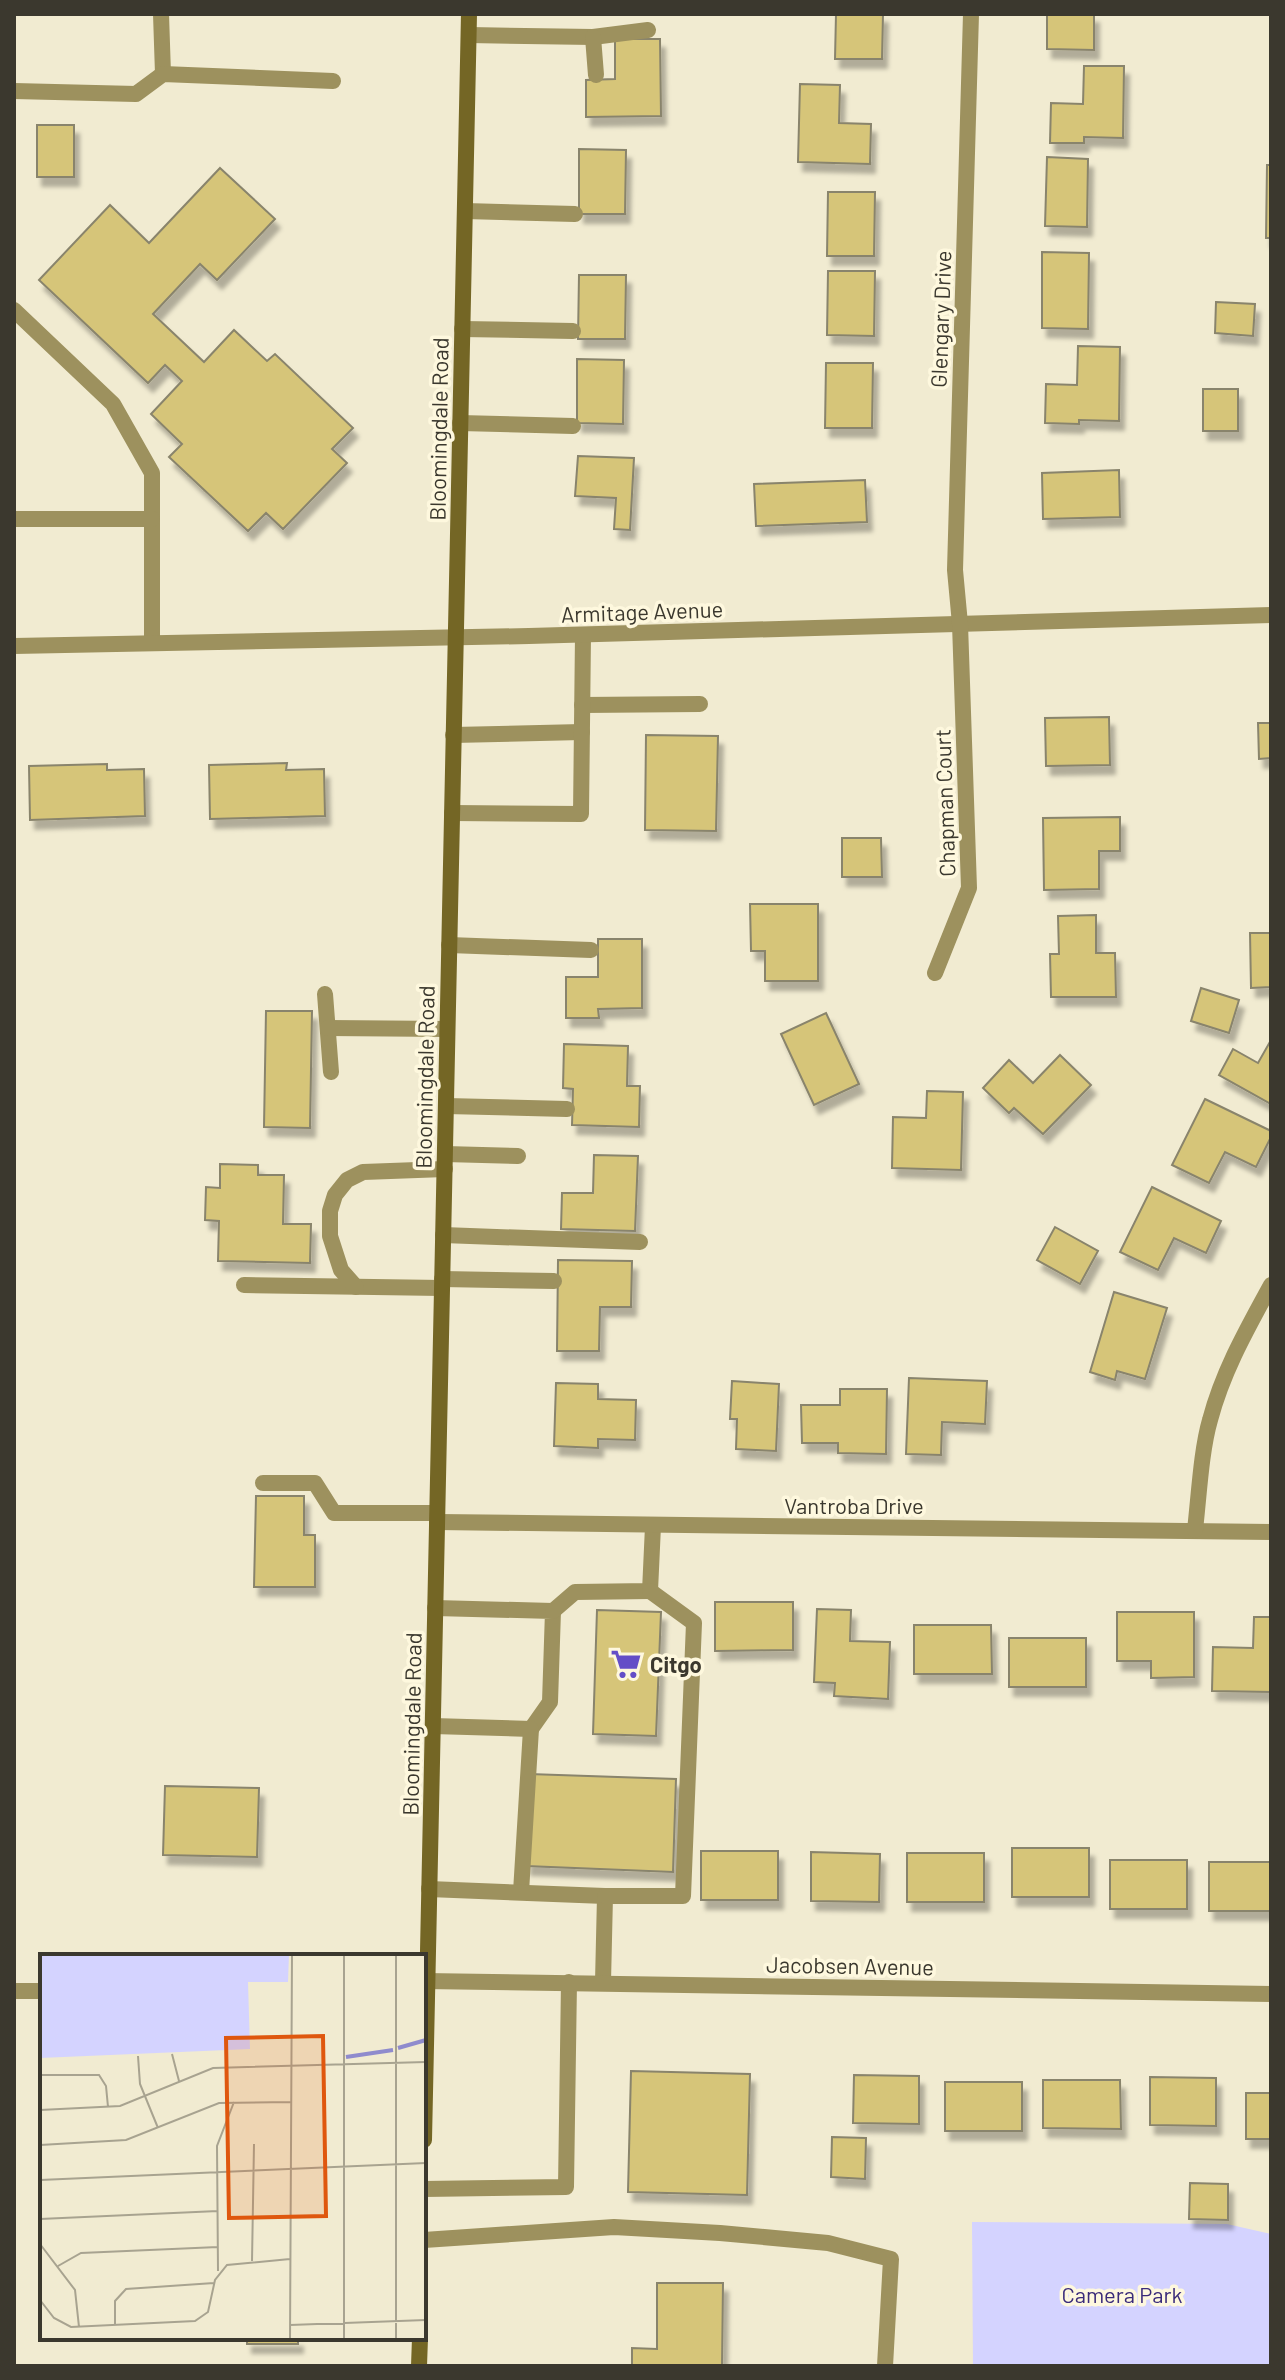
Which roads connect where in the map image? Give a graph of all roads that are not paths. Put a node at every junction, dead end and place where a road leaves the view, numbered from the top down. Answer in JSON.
{"nodes":[{"id":1,"x":161,"y":14,"type":"edge"},
{"id":2,"x":469,"y":14,"type":"edge"},
{"id":3,"x":971,"y":14,"type":"edge"},
{"id":4,"x":648,"y":30,"type":"dead end"},
{"id":5,"x":469,"y":35,"type":"junction"},
{"id":6,"x":593,"y":37,"type":"junction"},
{"id":7,"x":163,"y":74,"type":"junction"},
{"id":8,"x":596,"y":75,"type":"dead end"},
{"id":9,"x":333,"y":81,"type":"dead end"},
{"id":10,"x":14,"y":91,"type":"edge"},
{"id":11,"x":465,"y":211,"type":"junction"},
{"id":12,"x":575,"y":214,"type":"dead end"},
{"id":13,"x":14,"y":310,"type":"edge"},
{"id":14,"x":462,"y":329,"type":"junction"},
{"id":15,"x":573,"y":331,"type":"dead end"},
{"id":16,"x":460,"y":423,"type":"junction"},
{"id":17,"x":573,"y":426,"type":"dead end"},
{"id":18,"x":14,"y":519,"type":"edge"},
{"id":19,"x":152,"y":519,"type":"junction"},
{"id":20,"x":1271,"y":615,"type":"edge"},
{"id":21,"x":960,"y":624,"type":"junction"},
{"id":22,"x":583,"y":635,"type":"junction"},
{"id":23,"x":456,"y":638,"type":"junction"},
{"id":24,"x":152,"y":642,"type":"junction"},
{"id":25,"x":14,"y":646,"type":"edge"},
{"id":26,"x":700,"y":704,"type":"dead end"},
{"id":27,"x":582,"y":705,"type":"junction"},
{"id":28,"x":582,"y":732,"type":"junction"},
{"id":29,"x":453,"y":735,"type":"junction"},
{"id":30,"x":452,"y":813,"type":"junction"},
{"id":31,"x":449,"y":945,"type":"junction"},
{"id":32,"x":591,"y":950,"type":"dead end"},
{"id":33,"x":935,"y":973,"type":"dead end"},
{"id":34,"x":325,"y":994,"type":"dead end"},
{"id":35,"x":328,"y":1028,"type":"junction"},
{"id":36,"x":447,"y":1029,"type":"junction"},
{"id":37,"x":331,"y":1072,"type":"dead end"},
{"id":38,"x":446,"y":1106,"type":"junction"},
{"id":39,"x":567,"y":1109,"type":"dead end"},
{"id":40,"x":518,"y":1156,"type":"dead end"},
{"id":41,"x":445,"y":1162,"type":"junction"},
{"id":42,"x":443,"y":1235,"type":"junction"},
{"id":43,"x":640,"y":1242,"type":"dead end"},
{"id":44,"x":554,"y":1281,"type":"dead end"},
{"id":45,"x":442,"y":1283,"type":"junction"},
{"id":46,"x":244,"y":1285,"type":"dead end"},
{"id":47,"x":1271,"y":1285,"type":"edge"},
{"id":48,"x":356,"y":1287,"type":"junction"},
{"id":49,"x":263,"y":1483,"type":"dead end"},
{"id":50,"x":437,"y":1518,"type":"junction"},
{"id":51,"x":653,"y":1526,"type":"junction"},
{"id":52,"x":1195,"y":1530,"type":"junction"},
{"id":53,"x":1271,"y":1532,"type":"edge"},
{"id":54,"x":650,"y":1591,"type":"junction"},
{"id":55,"x":435,"y":1608,"type":"junction"},
{"id":56,"x":553,"y":1611,"type":"junction"},
{"id":57,"x":433,"y":1726,"type":"junction"},
{"id":58,"x":531,"y":1729,"type":"junction"},
{"id":59,"x":429,"y":1889,"type":"junction"},
{"id":60,"x":521,"y":1892,"type":"junction"},
{"id":61,"x":605,"y":1896,"type":"junction"},
{"id":62,"x":426,"y":1981,"type":"edge"},
{"id":63,"x":569,"y":1982,"type":"junction"},
{"id":64,"x":603,"y":1982,"type":"junction"},
{"id":65,"x":14,"y":1991,"type":"edge"},
{"id":66,"x":40,"y":1991,"type":"edge"},
{"id":67,"x":1271,"y":1994,"type":"edge"},
{"id":68,"x":426,"y":2189,"type":"edge"},
{"id":69,"x":426,"y":2240,"type":"edge"},
{"id":70,"x":420,"y":2340,"type":"edge"},
{"id":71,"x":419,"y":2366,"type":"edge"},
{"id":72,"x":885,"y":2366,"type":"edge"}],
"edges":[{"from":1,"to":7,"type":"street"},
{"from":2,"to":5,"type":"main road","name":"Bloomingdale Road"},
{"from":3,"to":21,"type":"street","name":"Glengary Drive"},
{"from":4,"to":6,"type":"street"},
{"from":5,"to":6,"type":"street"},
{"from":5,"to":11,"type":"main road","name":"Bloomingdale Road"},
{"from":6,"to":8,"type":"street"},
{"from":7,"to":9,"type":"street"},
{"from":7,"to":10,"type":"street"},
{"from":11,"to":12,"type":"street"},
{"from":11,"to":14,"type":"main road","name":"Bloomingdale Road"},
{"from":13,"to":19,"type":"street"},
{"from":14,"to":15,"type":"street"},
{"from":14,"to":16,"type":"main road","name":"Bloomingdale Road"},
{"from":16,"to":17,"type":"street"},
{"from":16,"to":23,"type":"main road","name":"Bloomingdale Road"},
{"from":18,"to":19,"type":"street"},
{"from":19,"to":24,"type":"street"},
{"from":20,"to":21,"type":"street","name":"Armitage Avenue"},
{"from":21,"to":22,"type":"street","name":"Armitage Avenue"},
{"from":21,"to":33,"type":"street","name":"Chapman Court"},
{"from":22,"to":23,"type":"street","name":"Armitage Avenue"},
{"from":22,"to":27,"type":"street"},
{"from":23,"to":24,"type":"street","name":"Armitage Avenue"},
{"from":23,"to":29,"type":"main road","name":"Bloomingdale Road"},
{"from":24,"to":25,"type":"street","name":"Armitage Avenue"},
{"from":26,"to":27,"type":"street"},
{"from":27,"to":28,"type":"street"},
{"from":28,"to":29,"type":"street"},
{"from":28,"to":30,"type":"street"},
{"from":29,"to":30,"type":"main road","name":"Bloomingdale Road"},
{"from":30,"to":31,"type":"main road","name":"Bloomingdale Road"},
{"from":31,"to":32,"type":"street"},
{"from":31,"to":36,"type":"main road","name":"Bloomingdale Road"},
{"from":34,"to":35,"type":"street"},
{"from":35,"to":36,"type":"street"},
{"from":35,"to":37,"type":"street"},
{"from":36,"to":38,"type":"main road","name":"Bloomingdale Road"},
{"from":38,"to":39,"type":"street"},
{"from":38,"to":41,"type":"main road","name":"Bloomingdale Road"},
{"from":40,"to":41,"type":"street"},
{"from":41,"to":42,"type":"main road","name":"Bloomingdale Road"},
{"from":41,"to":48,"type":"street"},
{"from":42,"to":43,"type":"street"},
{"from":42,"to":45,"type":"main road","name":"Bloomingdale Road"},
{"from":44,"to":45,"type":"street"},
{"from":45,"to":48,"type":"street"},
{"from":45,"to":50,"type":"main road","name":"Bloomingdale Road"},
{"from":46,"to":48,"type":"street"},
{"from":47,"to":52,"type":"street"},
{"from":49,"to":50,"type":"street","name":"Vantroba Drive"},
{"from":50,"to":51,"type":"street","name":"Vantroba Drive"},
{"from":50,"to":55,"type":"main road","name":"Bloomingdale Road"},
{"from":51,"to":52,"type":"street","name":"Vantroba Drive"},
{"from":51,"to":54,"type":"street"},
{"from":52,"to":53,"type":"street","name":"Vantroba Drive"},
{"from":54,"to":56,"type":"street"},
{"from":54,"to":61,"type":"street"},
{"from":55,"to":56,"type":"street"},
{"from":55,"to":57,"type":"main road","name":"Bloomingdale Road"},
{"from":56,"to":58,"type":"street"},
{"from":57,"to":58,"type":"street"},
{"from":57,"to":59,"type":"main road","name":"Bloomingdale Road"},
{"from":58,"to":60,"type":"street"},
{"from":59,"to":60,"type":"street"},
{"from":59,"to":62,"type":"main road","name":"Bloomingdale Road"},
{"from":60,"to":61,"type":"street"},
{"from":61,"to":64,"type":"street"},
{"from":62,"to":63,"type":"street","name":"Jacobsen Avenue"},
{"from":63,"to":64,"type":"street","name":"Jacobsen Avenue"},
{"from":63,"to":68,"type":"street"},
{"from":64,"to":67,"type":"street","name":"Jacobsen Avenue"},
{"from":65,"to":66,"type":"street"},
{"from":69,"to":72,"type":"street"},
{"from":70,"to":71,"type":"main road"}]}
